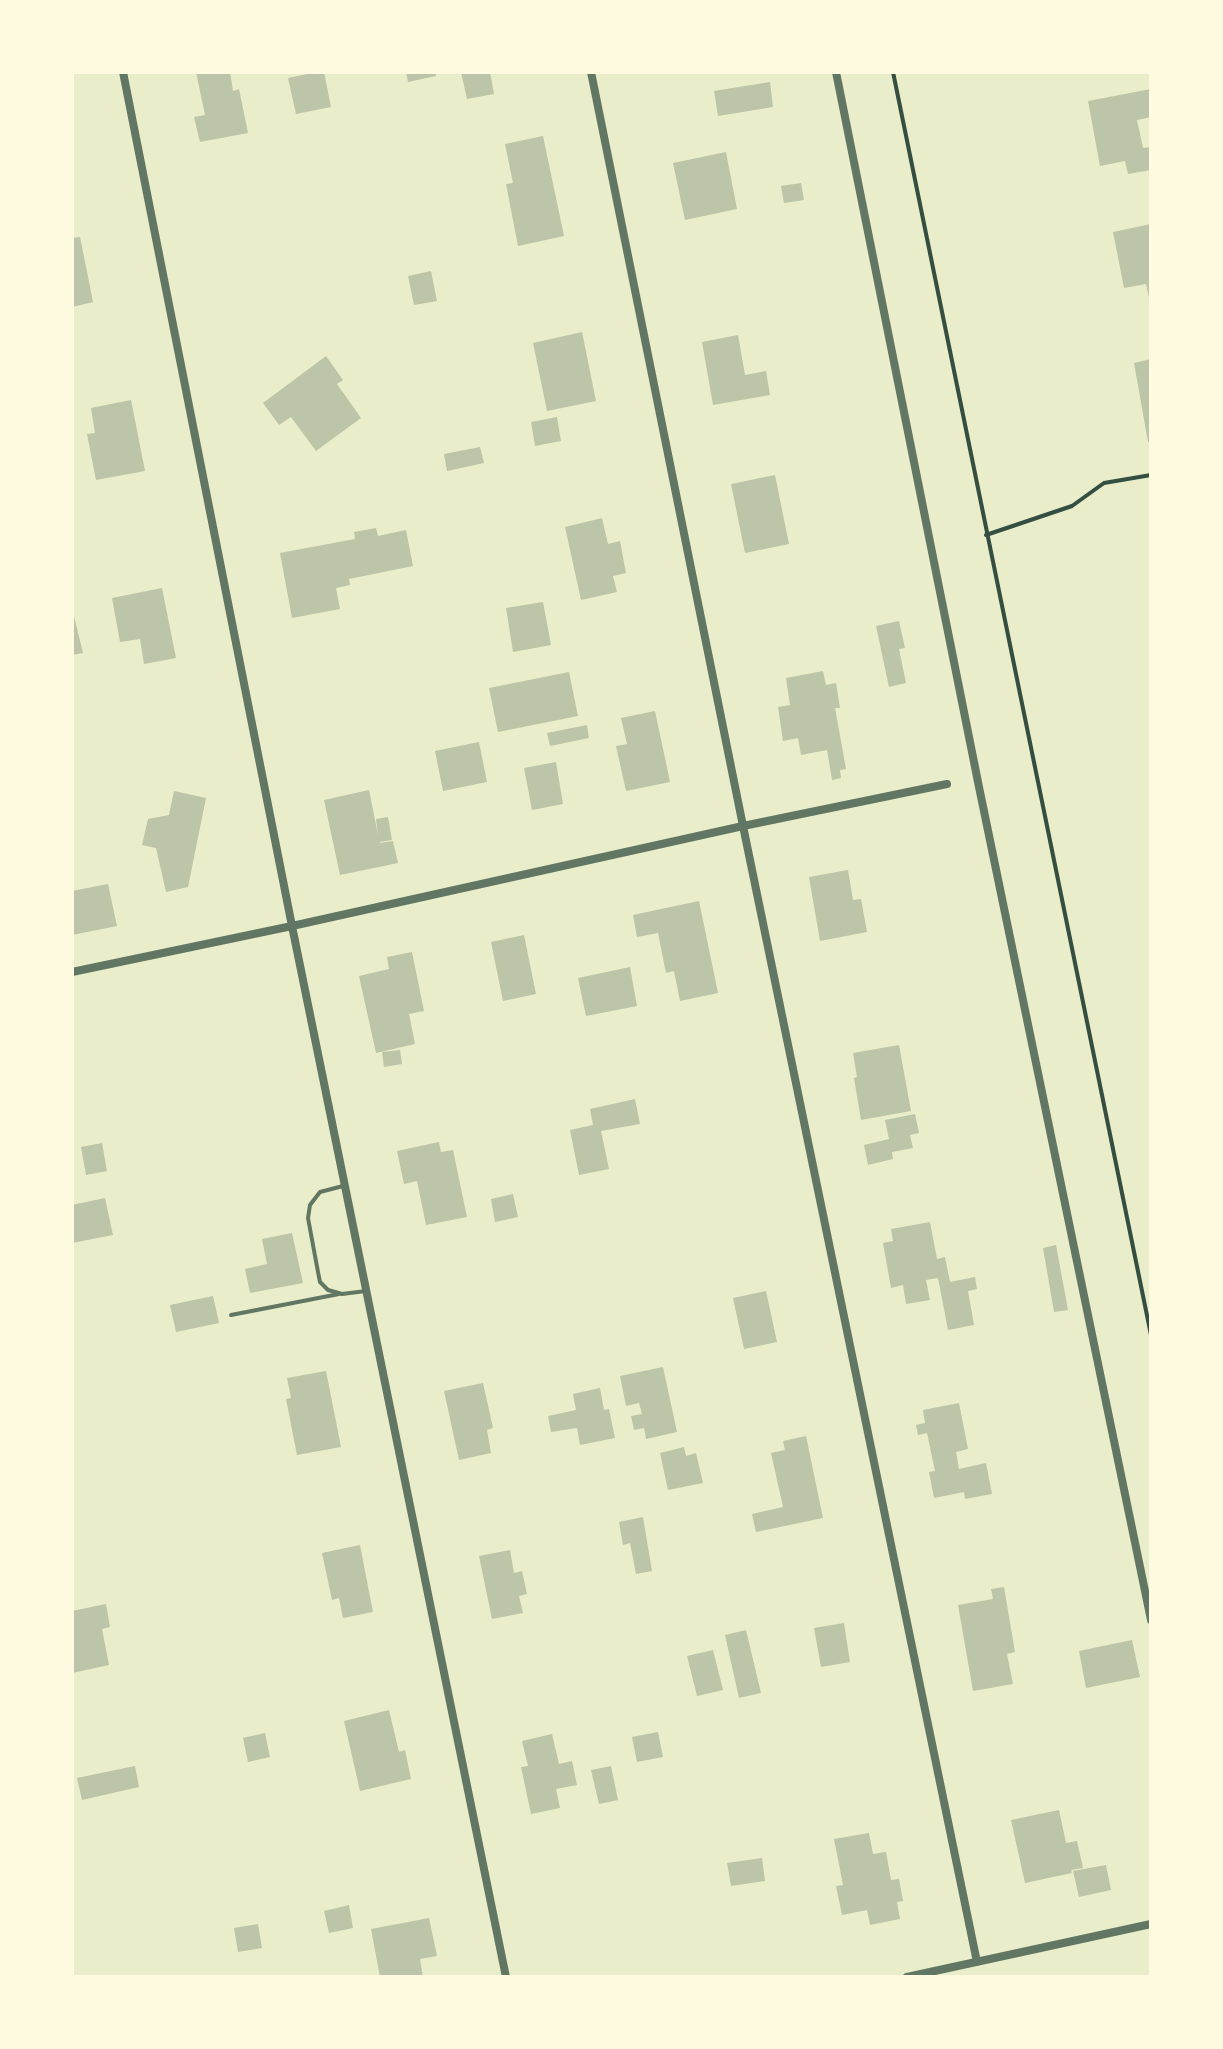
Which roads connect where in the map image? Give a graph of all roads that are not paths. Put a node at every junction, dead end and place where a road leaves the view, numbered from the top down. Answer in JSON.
{"nodes":[{"id":1,"x":123,"y":72,"type":"edge"},
{"id":2,"x":591,"y":72,"type":"edge"},
{"id":3,"x":836,"y":72,"type":"edge"},
{"id":4,"x":947,"y":784,"type":"dead end"},
{"id":5,"x":743,"y":826,"type":"junction"},
{"id":6,"x":292,"y":926,"type":"junction"},
{"id":7,"x":72,"y":972,"type":"edge"},
{"id":8,"x":345,"y":1185,"type":"junction"},
{"id":9,"x":366,"y":1291,"type":"junction"},
{"id":10,"x":342,"y":1294,"type":"junction"},
{"id":11,"x":231,"y":1315,"type":"dead end"},
{"id":12,"x":1151,"y":1620,"type":"edge"},
{"id":13,"x":1151,"y":1924,"type":"edge"},
{"id":14,"x":977,"y":1962,"type":"junction"},
{"id":15,"x":506,"y":1977,"type":"edge"},
{"id":16,"x":907,"y":1977,"type":"edge"}],
"edges":[{"from":1,"to":6,"type":"street"},
{"from":2,"to":5,"type":"street"},
{"from":3,"to":12,"type":"street"},
{"from":4,"to":5,"type":"street"},
{"from":5,"to":6,"type":"street"},
{"from":5,"to":14,"type":"street"},
{"from":6,"to":7,"type":"street"},
{"from":6,"to":8,"type":"street"},
{"from":8,"to":9,"type":"street"},
{"from":8,"to":10,"type":"lane"},
{"from":9,"to":10,"type":"lane"},
{"from":9,"to":15,"type":"street"},
{"from":10,"to":11,"type":"lane"},
{"from":13,"to":14,"type":"street"},
{"from":14,"to":16,"type":"street"}]}
